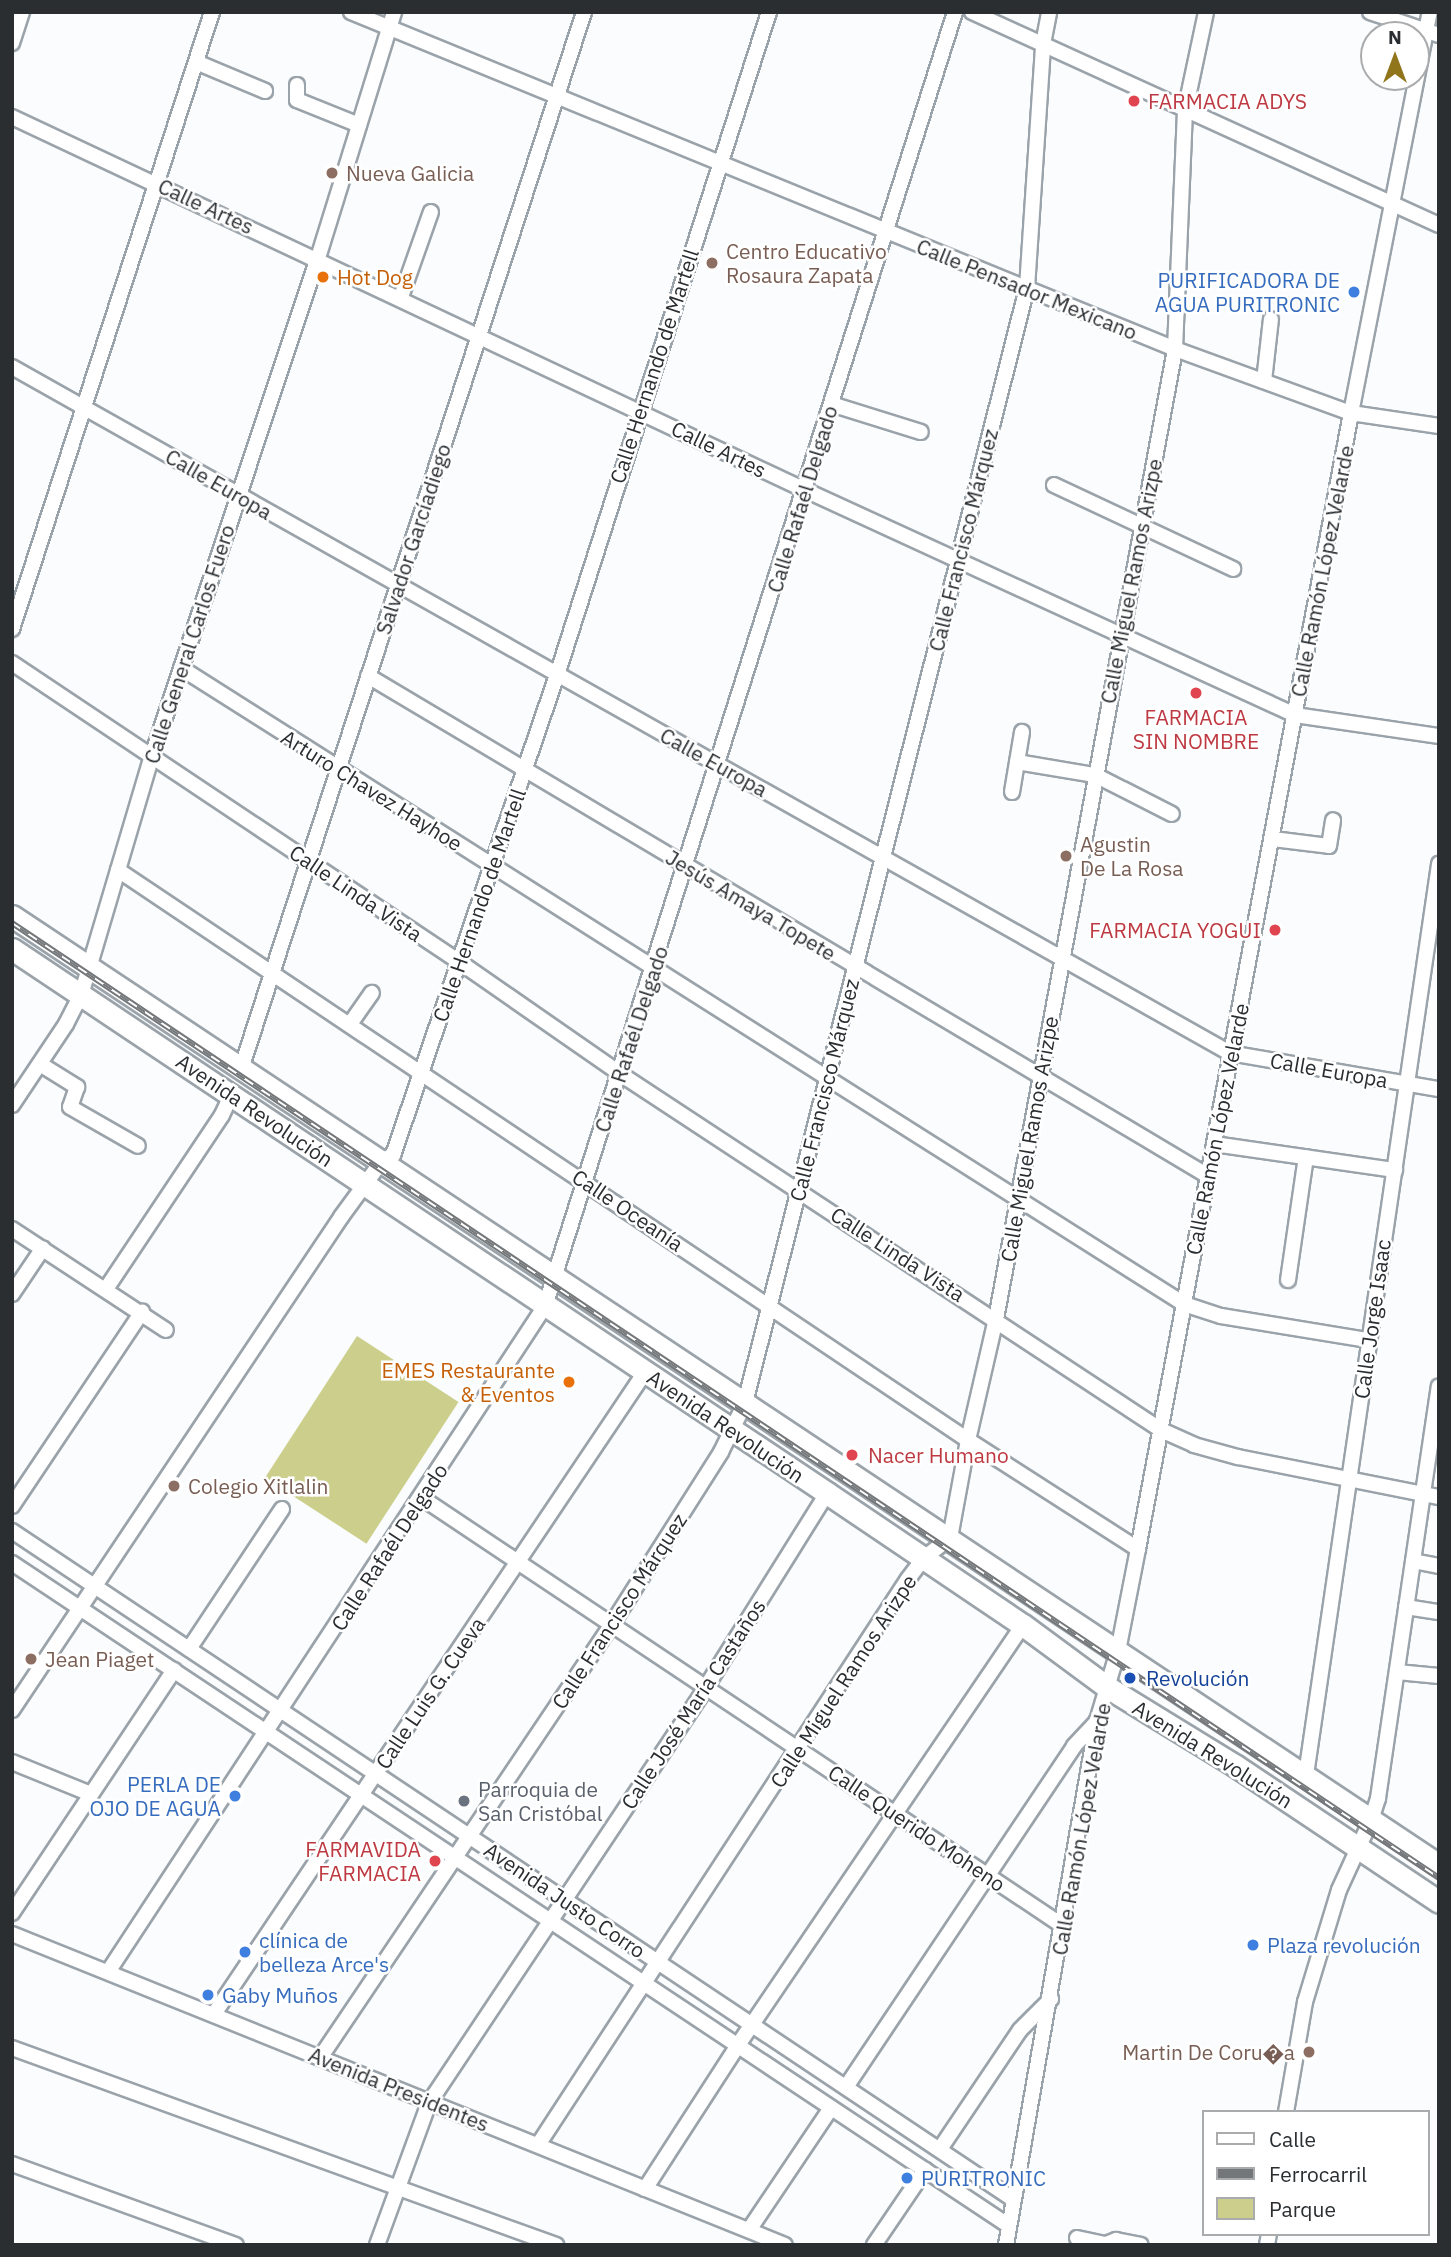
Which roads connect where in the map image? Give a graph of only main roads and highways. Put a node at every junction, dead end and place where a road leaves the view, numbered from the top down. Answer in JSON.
{"nodes":[{"id":1,"x":12,"y":916,"type":"edge"},
{"id":2,"x":12,"y":950,"type":"edge"},
{"id":3,"x":1439,"y":1865,"type":"edge"},
{"id":4,"x":1439,"y":1902,"type":"edge"}],
"edges":[{"from":1,"to":3,"type":"main road","name":"Avenida Revolución"},
{"from":2,"to":4,"type":"main road","name":"Avenida Revolución"}]}
